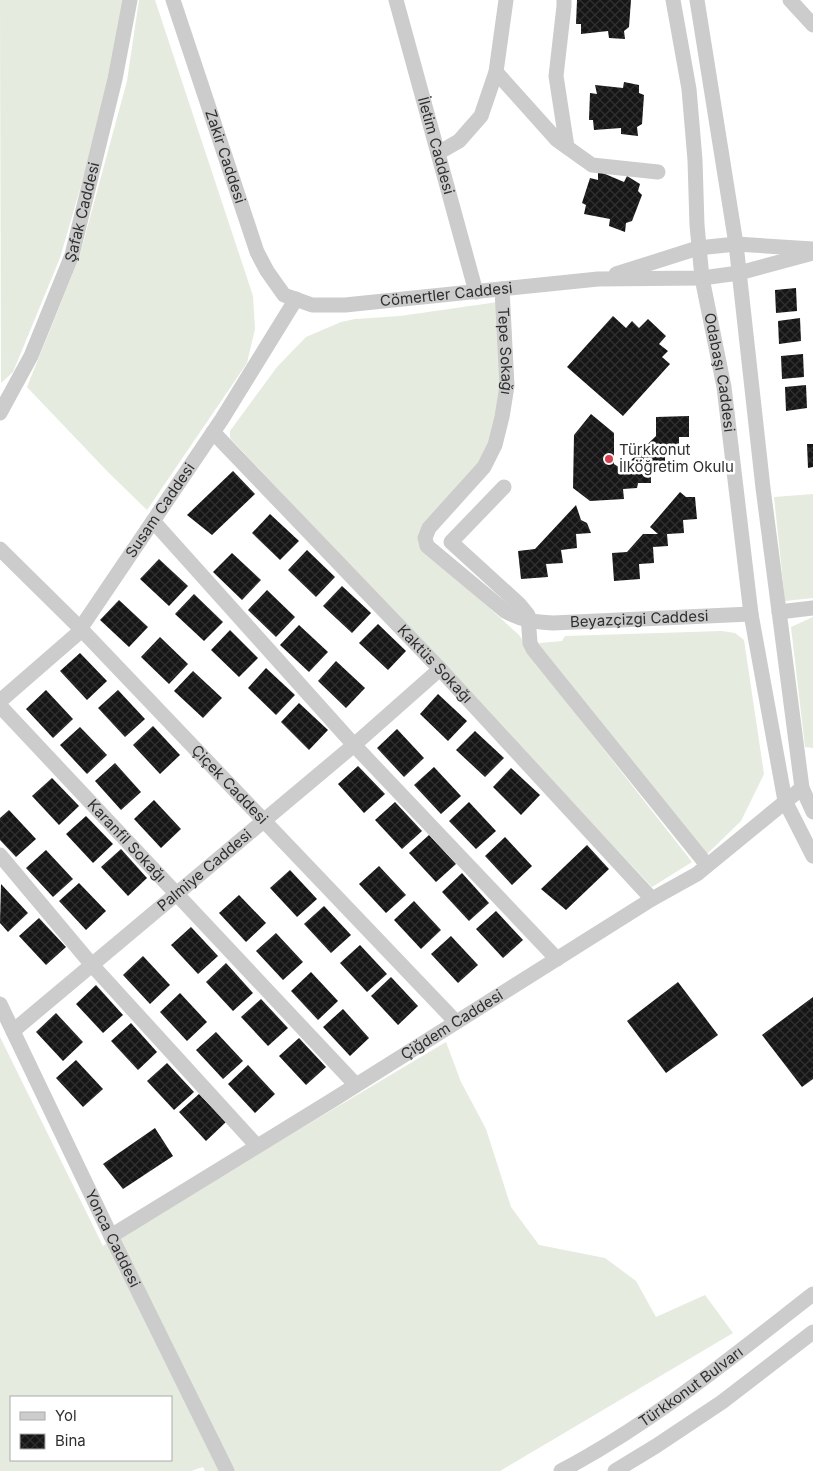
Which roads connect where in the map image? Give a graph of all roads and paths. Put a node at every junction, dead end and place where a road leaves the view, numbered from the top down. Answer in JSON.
{"nodes":[{"id":1,"x":130,"y":0,"type":"edge"},
{"id":2,"x":173,"y":0,"type":"edge"},
{"id":3,"x":396,"y":0,"type":"edge"},
{"id":4,"x":506,"y":0,"type":"edge"},
{"id":5,"x":564,"y":0,"type":"edge"},
{"id":6,"x":673,"y":0,"type":"edge"},
{"id":7,"x":697,"y":0,"type":"edge"},
{"id":8,"x":790,"y":0,"type":"edge"},
{"id":9,"x":813,"y":25,"type":"edge"},
{"id":10,"x":496,"y":72,"type":"junction"},
{"id":11,"x":567,"y":147,"type":"junction"},
{"id":12,"x":438,"y":153,"type":"junction"},
{"id":13,"x":658,"y":172,"type":"dead end"},
{"id":14,"x":736,"y":244,"type":"junction"},
{"id":15,"x":698,"y":248,"type":"junction"},
{"id":16,"x":813,"y":249,"type":"edge"},
{"id":17,"x":813,"y":254,"type":"edge"},
{"id":18,"x":739,"y":274,"type":"junction"},
{"id":19,"x":702,"y":278,"type":"junction"},
{"id":20,"x":598,"y":279,"type":"junction"},
{"id":21,"x":502,"y":290,"type":"junction"},
{"id":22,"x":476,"y":292,"type":"junction"},
{"id":23,"x":296,"y":299,"type":"junction"},
{"id":24,"x":1,"y":409,"type":"edge"},
{"id":25,"x":213,"y":432,"type":"junction"},
{"id":26,"x":504,"y":487,"type":"dead end"},
{"id":27,"x":153,"y":521,"type":"junction"},
{"id":28,"x":425,"y":538,"type":"joint"},
{"id":29,"x":0,"y":549,"type":"edge"},
{"id":30,"x":813,"y":608,"type":"edge"},
{"id":31,"x":779,"y":612,"type":"junction"},
{"id":32,"x":751,"y":614,"type":"junction"},
{"id":33,"x":528,"y":621,"type":"junction"},
{"id":34,"x":80,"y":628,"type":"junction"},
{"id":35,"x":440,"y":669,"type":"junction"},
{"id":36,"x":0,"y":701,"type":"edge"},
{"id":37,"x":0,"y":706,"type":"edge"},
{"id":38,"x":354,"y":745,"type":"junction"},
{"id":39,"x":806,"y":760,"type":"edge"},
{"id":40,"x":802,"y":788,"type":"junction"},
{"id":41,"x":785,"y":801,"type":"junction"},
{"id":42,"x":813,"y":812,"type":"edge"},
{"id":43,"x":264,"y":820,"type":"junction"},
{"id":44,"x":0,"y":855,"type":"edge"},
{"id":45,"x":813,"y":856,"type":"edge"},
{"id":46,"x":708,"y":865,"type":"junction"},
{"id":47,"x":176,"y":894,"type":"junction"},
{"id":48,"x":652,"y":899,"type":"junction"},
{"id":49,"x":557,"y":959,"type":"junction"},
{"id":50,"x":92,"y":965,"type":"junction"},
{"id":51,"x":0,"y":1004,"type":"edge"},
{"id":52,"x":456,"y":1022,"type":"junction"},
{"id":53,"x":13,"y":1031,"type":"junction"},
{"id":54,"x":356,"y":1085,"type":"junction"},
{"id":55,"x":257,"y":1146,"type":"junction"},
{"id":56,"x":111,"y":1236,"type":"junction"},
{"id":57,"x":813,"y":1294,"type":"edge"},
{"id":58,"x":813,"y":1332,"type":"edge"},
{"id":59,"x":227,"y":1471,"type":"edge"},
{"id":60,"x":561,"y":1471,"type":"edge"},
{"id":61,"x":615,"y":1471,"type":"edge"}],
"edges":[{"from":1,"to":24,"type":"street","name":"Şafak Caddesi"},
{"from":2,"to":23,"type":"street","name":"Zakir Caddesi"},
{"from":3,"to":12,"type":"street","name":"İletim Caddesi"},
{"from":4,"to":10,"type":"street"},
{"from":5,"to":11,"type":"street"},
{"from":6,"to":15,"type":"street","name":"Odabaşı Caddesi"},
{"from":7,"to":14,"type":"street","name":"Odabaşı Caddesi"},
{"from":8,"to":9,"type":"street"},
{"from":10,"to":11,"type":"street"},
{"from":10,"to":12,"type":"street"},
{"from":11,"to":13,"type":"street"},
{"from":12,"to":22,"type":"street","name":"İletim Caddesi"},
{"from":14,"to":15,"type":"street","name":"Cömertler Caddesi"},
{"from":14,"to":16,"type":"street","name":"Cömertler Caddesi"},
{"from":14,"to":18,"type":"street","name":"Odabaşı Caddesi"},
{"from":15,"to":19,"type":"street","name":"Odabaşı Caddesi"},
{"from":15,"to":20,"type":"street","name":"Cömertler Caddesi"},
{"from":17,"to":18,"type":"street","name":"Cömertler Caddesi"},
{"from":18,"to":19,"type":"street","name":"Cömertler Caddesi"},
{"from":18,"to":31,"type":"street","name":"Odabaşı Caddesi"},
{"from":19,"to":20,"type":"street","name":"Cömertler Caddesi"},
{"from":19,"to":32,"type":"street","name":"Odabaşı Caddesi"},
{"from":20,"to":21,"type":"street","name":"Cömertler Caddesi"},
{"from":21,"to":22,"type":"street","name":"Cömertler Caddesi"},
{"from":21,"to":28,"type":"street","name":"Tepe Sokağı"},
{"from":22,"to":23,"type":"street","name":"Cömertler Caddesi"},
{"from":23,"to":25,"type":"street","name":"Susam Caddesi"},
{"from":25,"to":27,"type":"street","name":"Susam Caddesi"},
{"from":25,"to":35,"type":"street","name":"Kaktüs Sokağı"},
{"from":26,"to":33,"type":"street"},
{"from":27,"to":34,"type":"street","name":"Susam Caddesi"},
{"from":27,"to":38,"type":"street"},
{"from":28,"to":33,"type":"street","name":"Beyazçizgi Caddesi"},
{"from":29,"to":34,"type":"street","name":"Çiçek Caddesi"},
{"from":30,"to":31,"type":"street"},
{"from":31,"to":39,"type":"street","name":"Odabaşı Caddesi"},
{"from":32,"to":33,"type":"street","name":"Beyazçizgi Caddesi"},
{"from":32,"to":41,"type":"street","name":"Odabaşı Caddesi"},
{"from":33,"to":46,"type":"street"},
{"from":34,"to":36,"type":"street","name":"Susam Caddesi"},
{"from":34,"to":43,"type":"street","name":"Çiçek Caddesi"},
{"from":35,"to":38,"type":"street","name":"Palmiye Caddesi"},
{"from":35,"to":48,"type":"street","name":"Kaktüs Sokağı"},
{"from":37,"to":47,"type":"street","name":"Karanfil Sokağı"},
{"from":38,"to":43,"type":"street","name":"Palmiye Caddesi"},
{"from":38,"to":49,"type":"street"},
{"from":39,"to":40,"type":"street","name":"Odabaşı Caddesi"},
{"from":40,"to":41,"type":"street","name":"Çiğdem Caddesi"},
{"from":40,"to":42,"type":"street","name":"Odabaşı Caddesi"},
{"from":41,"to":45,"type":"street","name":"Odabaşı Caddesi"},
{"from":41,"to":46,"type":"street","name":"Çiğdem Caddesi"},
{"from":43,"to":47,"type":"street","name":"Palmiye Caddesi"},
{"from":43,"to":52,"type":"street","name":"Çiçek Caddesi"},
{"from":44,"to":50,"type":"street"},
{"from":46,"to":48,"type":"street","name":"Çiğdem Caddesi"},
{"from":47,"to":50,"type":"street","name":"Palmiye Caddesi"},
{"from":47,"to":54,"type":"street","name":"Karanfil Sokağı"},
{"from":48,"to":49,"type":"street","name":"Çiğdem Caddesi"},
{"from":49,"to":52,"type":"street","name":"Çiğdem Caddesi"},
{"from":50,"to":53,"type":"street","name":"Palmiye Caddesi"},
{"from":50,"to":55,"type":"street"},
{"from":51,"to":53,"type":"street","name":"Yonca Caddesi"},
{"from":52,"to":54,"type":"street","name":"Çiğdem Caddesi"},
{"from":53,"to":56,"type":"street","name":"Yonca Caddesi"},
{"from":54,"to":55,"type":"street","name":"Çiğdem Caddesi"},
{"from":55,"to":56,"type":"street","name":"Çiğdem Caddesi"},
{"from":56,"to":59,"type":"street","name":"Yonca Caddesi"},
{"from":57,"to":60,"type":"street","name":"Türkkonut Bulvarı"},
{"from":58,"to":61,"type":"street","name":"Türkkonut Bulvarı"}]}
